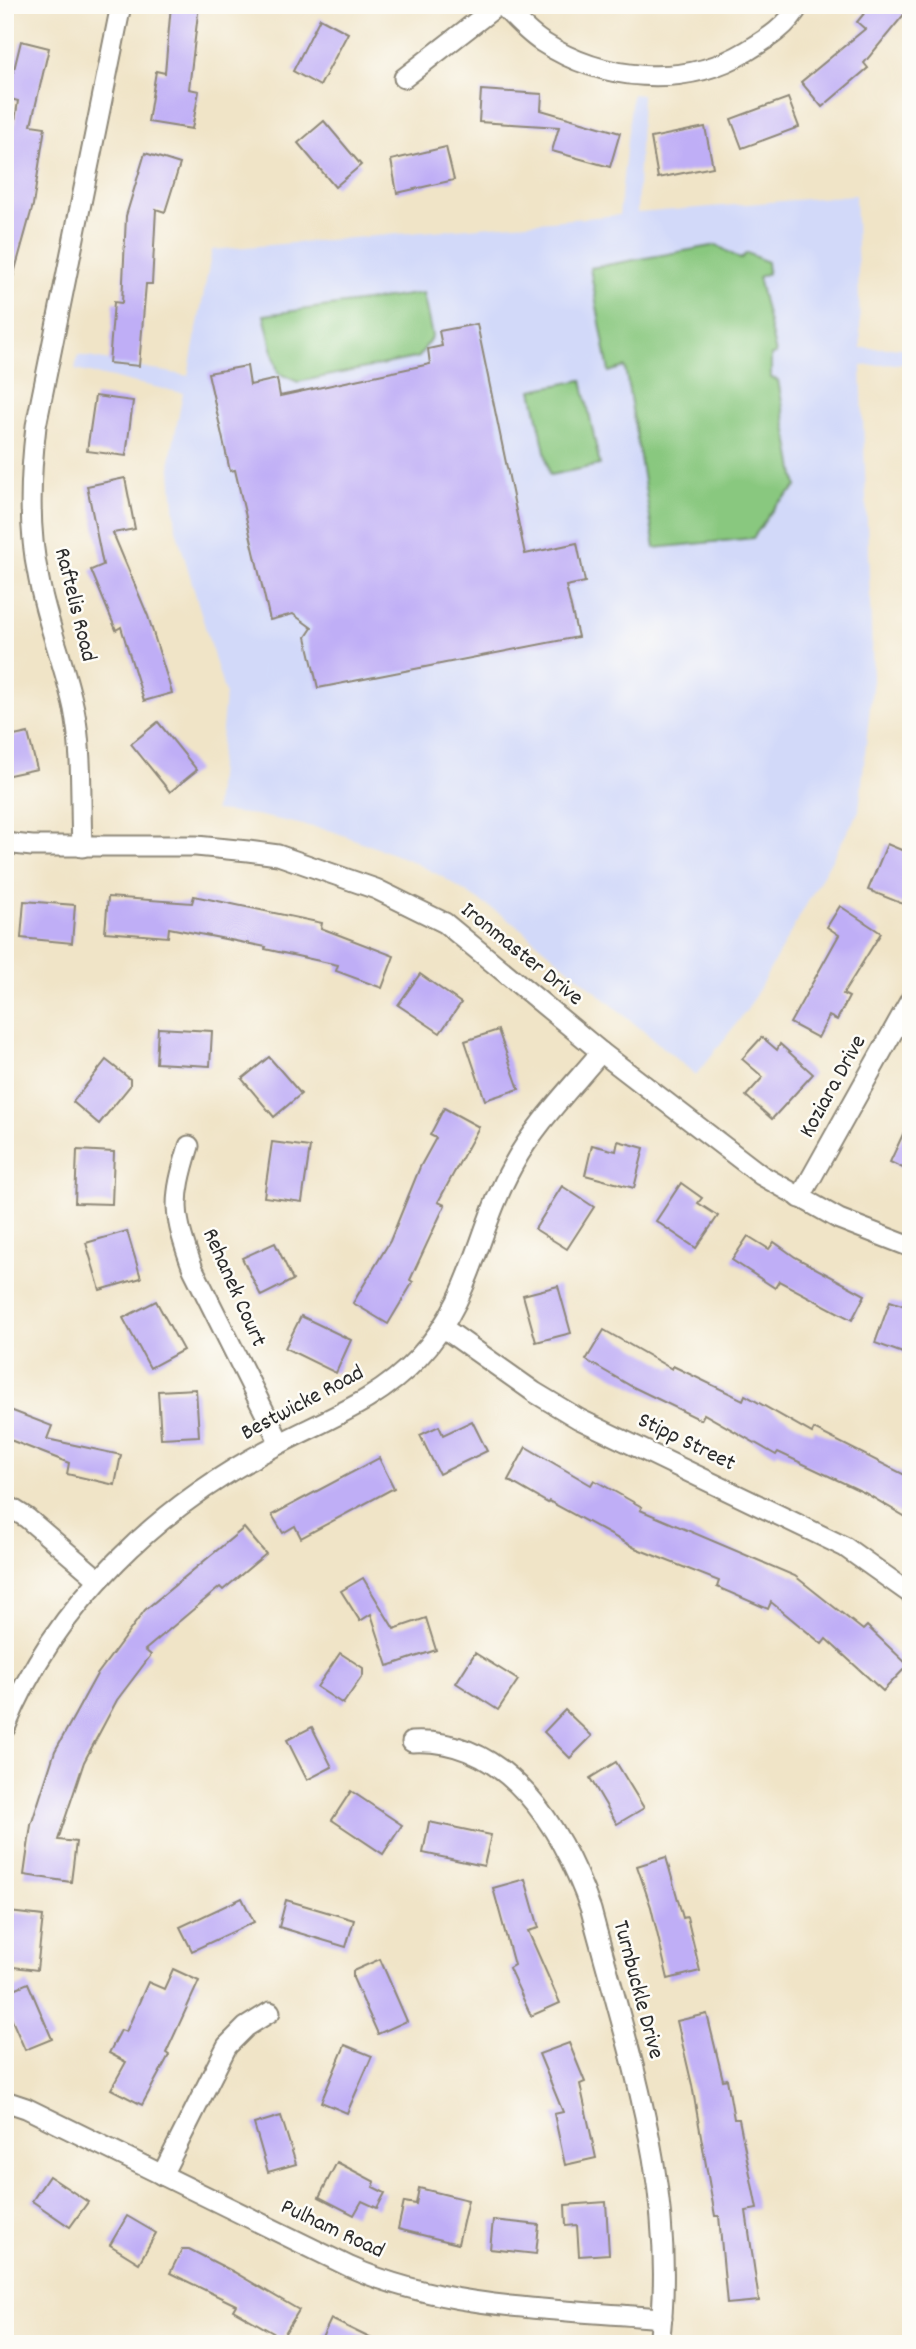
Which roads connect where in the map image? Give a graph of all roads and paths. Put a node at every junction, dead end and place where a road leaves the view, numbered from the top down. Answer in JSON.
{"nodes":[{"id":1,"x":121,"y":5,"type":"edge"},
{"id":2,"x":500,"y":5,"type":"edge"},
{"id":3,"x":799,"y":5,"type":"edge"},
{"id":4,"x":404,"y":78,"type":"dead end"},
{"id":5,"x":5,"y":843,"type":"edge"},
{"id":6,"x":82,"y":847,"type":"junction"},
{"id":7,"x":911,"y":999,"type":"edge"},
{"id":8,"x":601,"y":1052,"type":"junction"},
{"id":9,"x":189,"y":1146,"type":"dead end"},
{"id":10,"x":800,"y":1198,"type":"junction"},
{"id":11,"x":911,"y":1247,"type":"edge"},
{"id":12,"x":444,"y":1329,"type":"junction"},
{"id":13,"x":280,"y":1443,"type":"junction"},
{"id":14,"x":5,"y":1504,"type":"edge"},
{"id":15,"x":98,"y":1579,"type":"junction"},
{"id":16,"x":911,"y":1594,"type":"edge"},
{"id":17,"x":5,"y":1728,"type":"edge"},
{"id":18,"x":412,"y":1742,"type":"dead end"},
{"id":19,"x":270,"y":2012,"type":"dead end"},
{"id":20,"x":5,"y":2101,"type":"edge"},
{"id":21,"x":162,"y":2175,"type":"junction"},
{"id":22,"x":662,"y":2318,"type":"junction"},
{"id":23,"x":659,"y":2344,"type":"edge"}],
"edges":[{"from":1,"to":6,"type":"street","name":"Raftelis Road"},
{"from":2,"to":3,"type":"street"},
{"from":2,"to":4,"type":"street"},
{"from":5,"to":6,"type":"street","name":"Ironmaster Drive"},
{"from":6,"to":8,"type":"street","name":"Ironmaster Drive"},
{"from":7,"to":10,"type":"street","name":"Koziara Drive"},
{"from":8,"to":10,"type":"street","name":"Ironmaster Drive"},
{"from":8,"to":12,"type":"street","name":"Bestwicke Road"},
{"from":9,"to":13,"type":"street","name":"Rehanek Court"},
{"from":10,"to":11,"type":"street","name":"Ironmaster Drive"},
{"from":12,"to":13,"type":"street","name":"Bestwicke Road"},
{"from":12,"to":16,"type":"street","name":"Stipp Street"},
{"from":13,"to":15,"type":"street","name":"Bestwicke Road"},
{"from":14,"to":15,"type":"street"},
{"from":15,"to":17,"type":"street","name":"Bestwicke Road"},
{"from":18,"to":22,"type":"street","name":"Turnbuckle Drive"},
{"from":19,"to":21,"type":"street"},
{"from":20,"to":21,"type":"street","name":"Pulham Road"},
{"from":21,"to":22,"type":"street","name":"Pulham Road"},
{"from":22,"to":23,"type":"street","name":"Turnbuckle Drive"}]}
